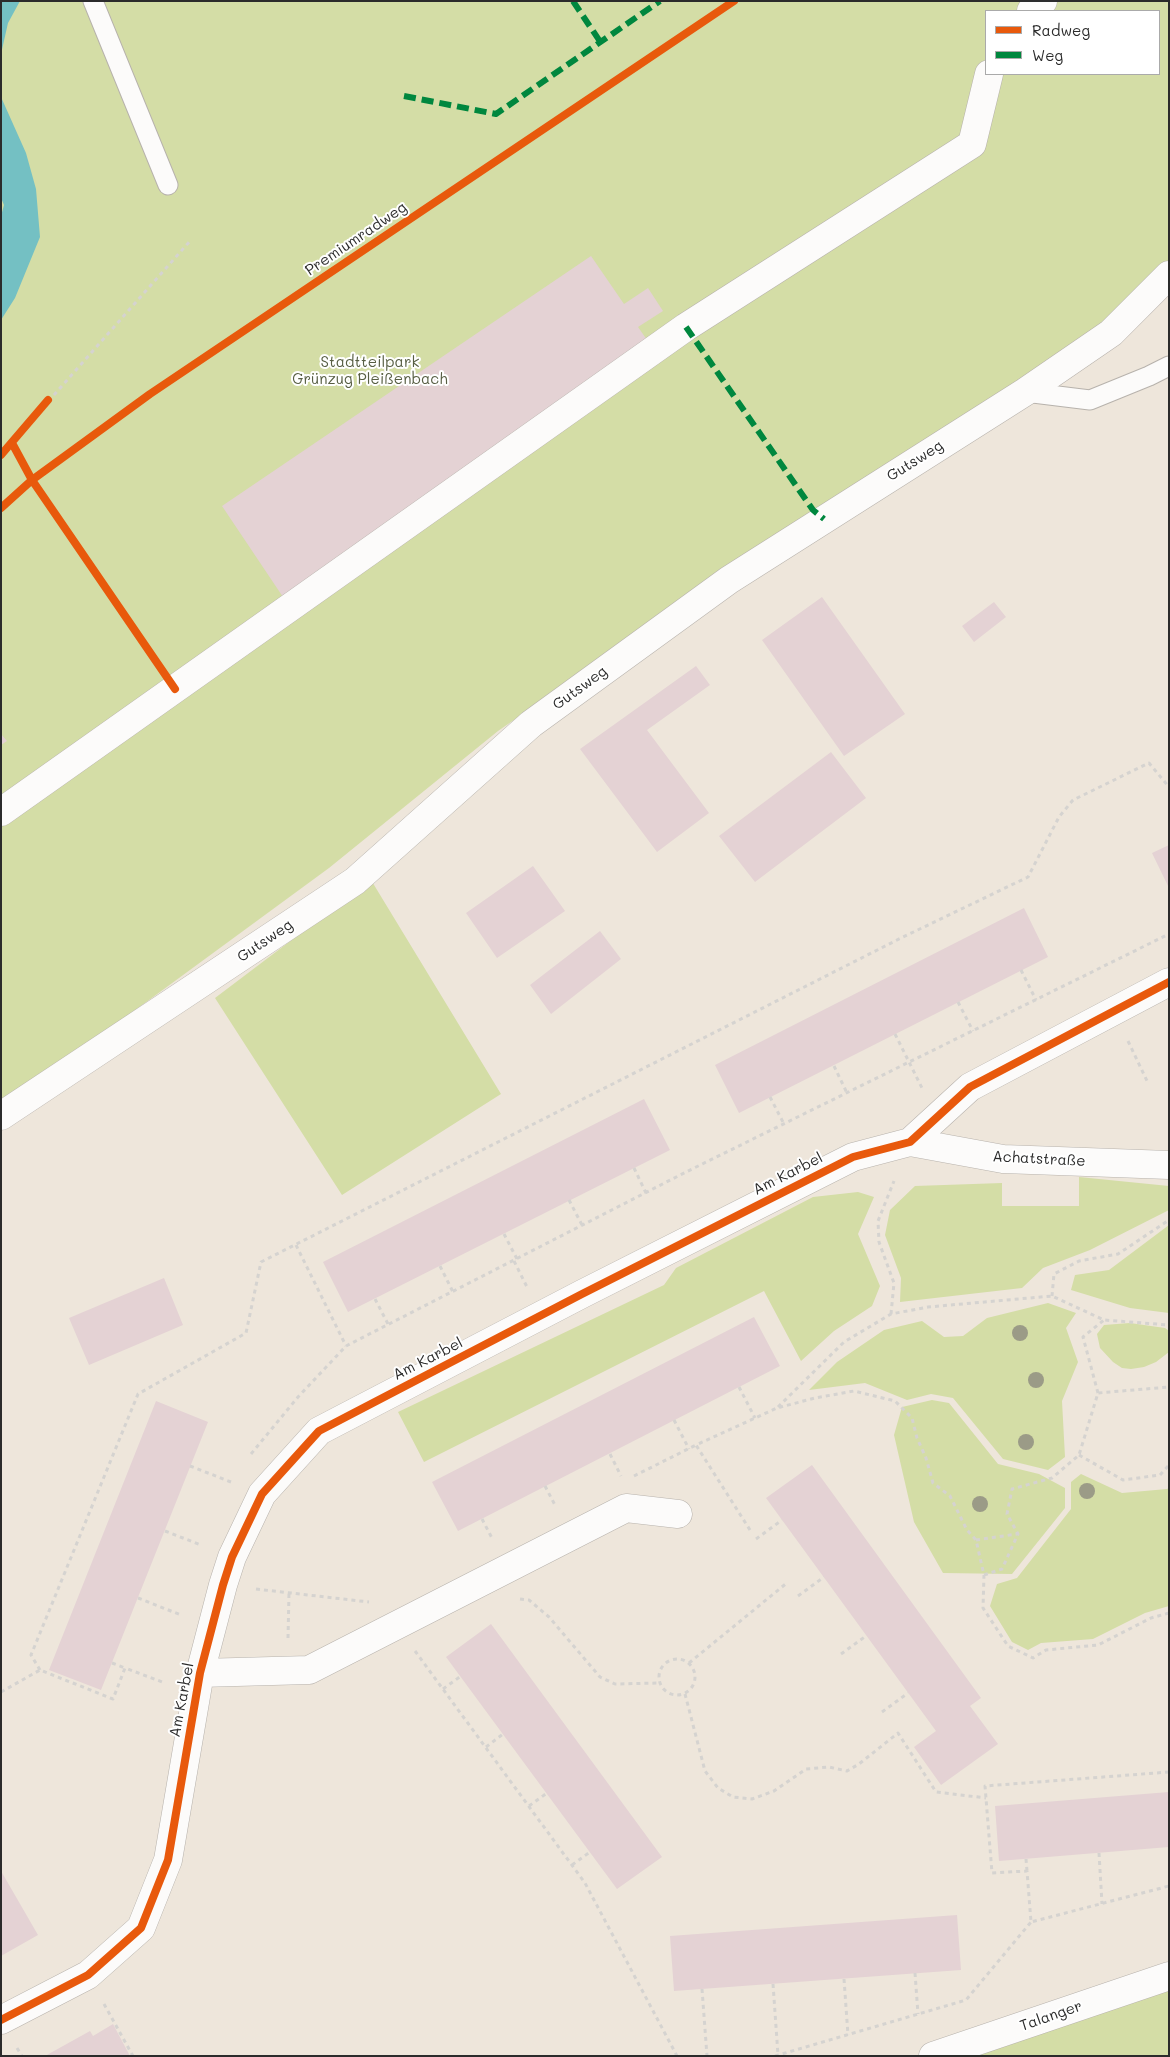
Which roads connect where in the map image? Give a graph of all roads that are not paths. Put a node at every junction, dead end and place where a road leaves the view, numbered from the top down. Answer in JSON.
{"nodes":[{"id":1,"x":92,"y":1,"type":"edge"},
{"id":2,"x":1043,"y":1,"type":"edge"},
{"id":3,"x":1032,"y":10,"type":"edge"},
{"id":4,"x":989,"y":75,"type":"edge"},
{"id":5,"x":168,"y":185,"type":"dead end"},
{"id":6,"x":1169,"y":275,"type":"edge"},
{"id":7,"x":1169,"y":366,"type":"edge"},
{"id":8,"x":1025,"y":392,"type":"junction"},
{"id":9,"x":1,"y":812,"type":"edge"},
{"id":10,"x":1169,"y":982,"type":"edge"},
{"id":11,"x":1,"y":1116,"type":"edge"},
{"id":12,"x":910,"y":1142,"type":"junction"},
{"id":13,"x":1169,"y":1165,"type":"edge"},
{"id":14,"x":678,"y":1514,"type":"dead end"},
{"id":15,"x":198,"y":1684,"type":"junction"},
{"id":16,"x":1169,"y":1976,"type":"edge"},
{"id":17,"x":1,"y":2020,"type":"edge"},
{"id":18,"x":933,"y":2056,"type":"edge"}],
"edges":[{"from":1,"to":5,"type":"lane"},
{"from":2,"to":3,"type":"street"},
{"from":4,"to":9,"type":"street"},
{"from":6,"to":8,"type":"street","name":"Gutsweg"},
{"from":7,"to":8,"type":"lane"},
{"from":8,"to":11,"type":"street","name":"Gutsweg"},
{"from":10,"to":12,"type":"street","name":"Am Karbel"},
{"from":12,"to":13,"type":"street","name":"Achatstraße"},
{"from":12,"to":15,"type":"street","name":"Am Karbel"},
{"from":14,"to":15,"type":"street","name":"Am Karbel"},
{"from":15,"to":17,"type":"street","name":"Am Karbel"},
{"from":16,"to":18,"type":"street","name":"Talanger"}]}
